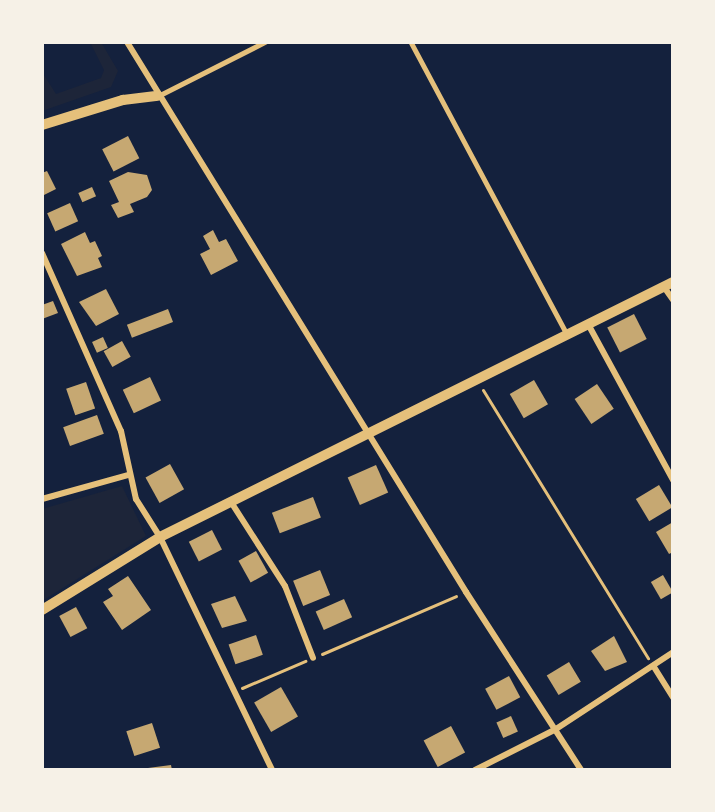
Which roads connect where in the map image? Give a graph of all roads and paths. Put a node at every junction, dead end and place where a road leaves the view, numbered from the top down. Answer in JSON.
{"nodes":[{"id":1,"x":127,"y":42,"type":"edge"},
{"id":2,"x":265,"y":42,"type":"edge"},
{"id":3,"x":411,"y":42,"type":"edge"},
{"id":4,"x":158,"y":96,"type":"junction"},
{"id":5,"x":42,"y":125,"type":"edge"},
{"id":6,"x":42,"y":253,"type":"edge"},
{"id":7,"x":668,"y":285,"type":"edge"},
{"id":8,"x":673,"y":300,"type":"edge"},
{"id":9,"x":587,"y":324,"type":"junction"},
{"id":10,"x":567,"y":334,"type":"junction"},
{"id":11,"x":478,"y":381,"type":"junction"},
{"id":12,"x":369,"y":435,"type":"junction"},
{"id":13,"x":128,"y":475,"type":"junction"},
{"id":14,"x":673,"y":480,"type":"edge"},
{"id":15,"x":42,"y":499,"type":"edge"},
{"id":16,"x":231,"y":502,"type":"junction"},
{"id":17,"x":160,"y":537,"type":"junction"},
{"id":18,"x":466,"y":592,"type":"junction"},
{"id":19,"x":42,"y":610,"type":"edge"},
{"id":20,"x":673,"y":651,"type":"edge"},
{"id":21,"x":313,"y":658,"type":"junction"},
{"id":22,"x":654,"y":667,"type":"junction"},
{"id":23,"x":235,"y":692,"type":"junction"},
{"id":24,"x":673,"y":698,"type":"edge"},
{"id":25,"x":556,"y":729,"type":"junction"},
{"id":26,"x":272,"y":770,"type":"edge"},
{"id":27,"x":475,"y":770,"type":"edge"},
{"id":28,"x":581,"y":770,"type":"edge"}],
"edges":[{"from":1,"to":4,"type":"street"},
{"from":2,"to":4,"type":"lane"},
{"from":3,"to":10,"type":"lane"},
{"from":4,"to":5,"type":"street"},
{"from":4,"to":12,"type":"street"},
{"from":6,"to":13,"type":"street"},
{"from":7,"to":8,"type":"street"},
{"from":7,"to":9,"type":"street"},
{"from":9,"to":10,"type":"street"},
{"from":9,"to":14,"type":"street"},
{"from":10,"to":11,"type":"street"},
{"from":11,"to":12,"type":"street"},
{"from":11,"to":22,"type":"path"},
{"from":12,"to":16,"type":"street"},
{"from":12,"to":18,"type":"street"},
{"from":13,"to":15,"type":"street"},
{"from":13,"to":17,"type":"street"},
{"from":16,"to":17,"type":"street"},
{"from":16,"to":21,"type":"street"},
{"from":17,"to":19,"type":"street"},
{"from":17,"to":23,"type":"street"},
{"from":18,"to":21,"type":"path"},
{"from":18,"to":25,"type":"street"},
{"from":20,"to":22,"type":"street"},
{"from":21,"to":23,"type":"path"},
{"from":22,"to":24,"type":"street"},
{"from":22,"to":25,"type":"street"},
{"from":23,"to":26,"type":"street"},
{"from":25,"to":27,"type":"street"},
{"from":25,"to":28,"type":"street"}]}
